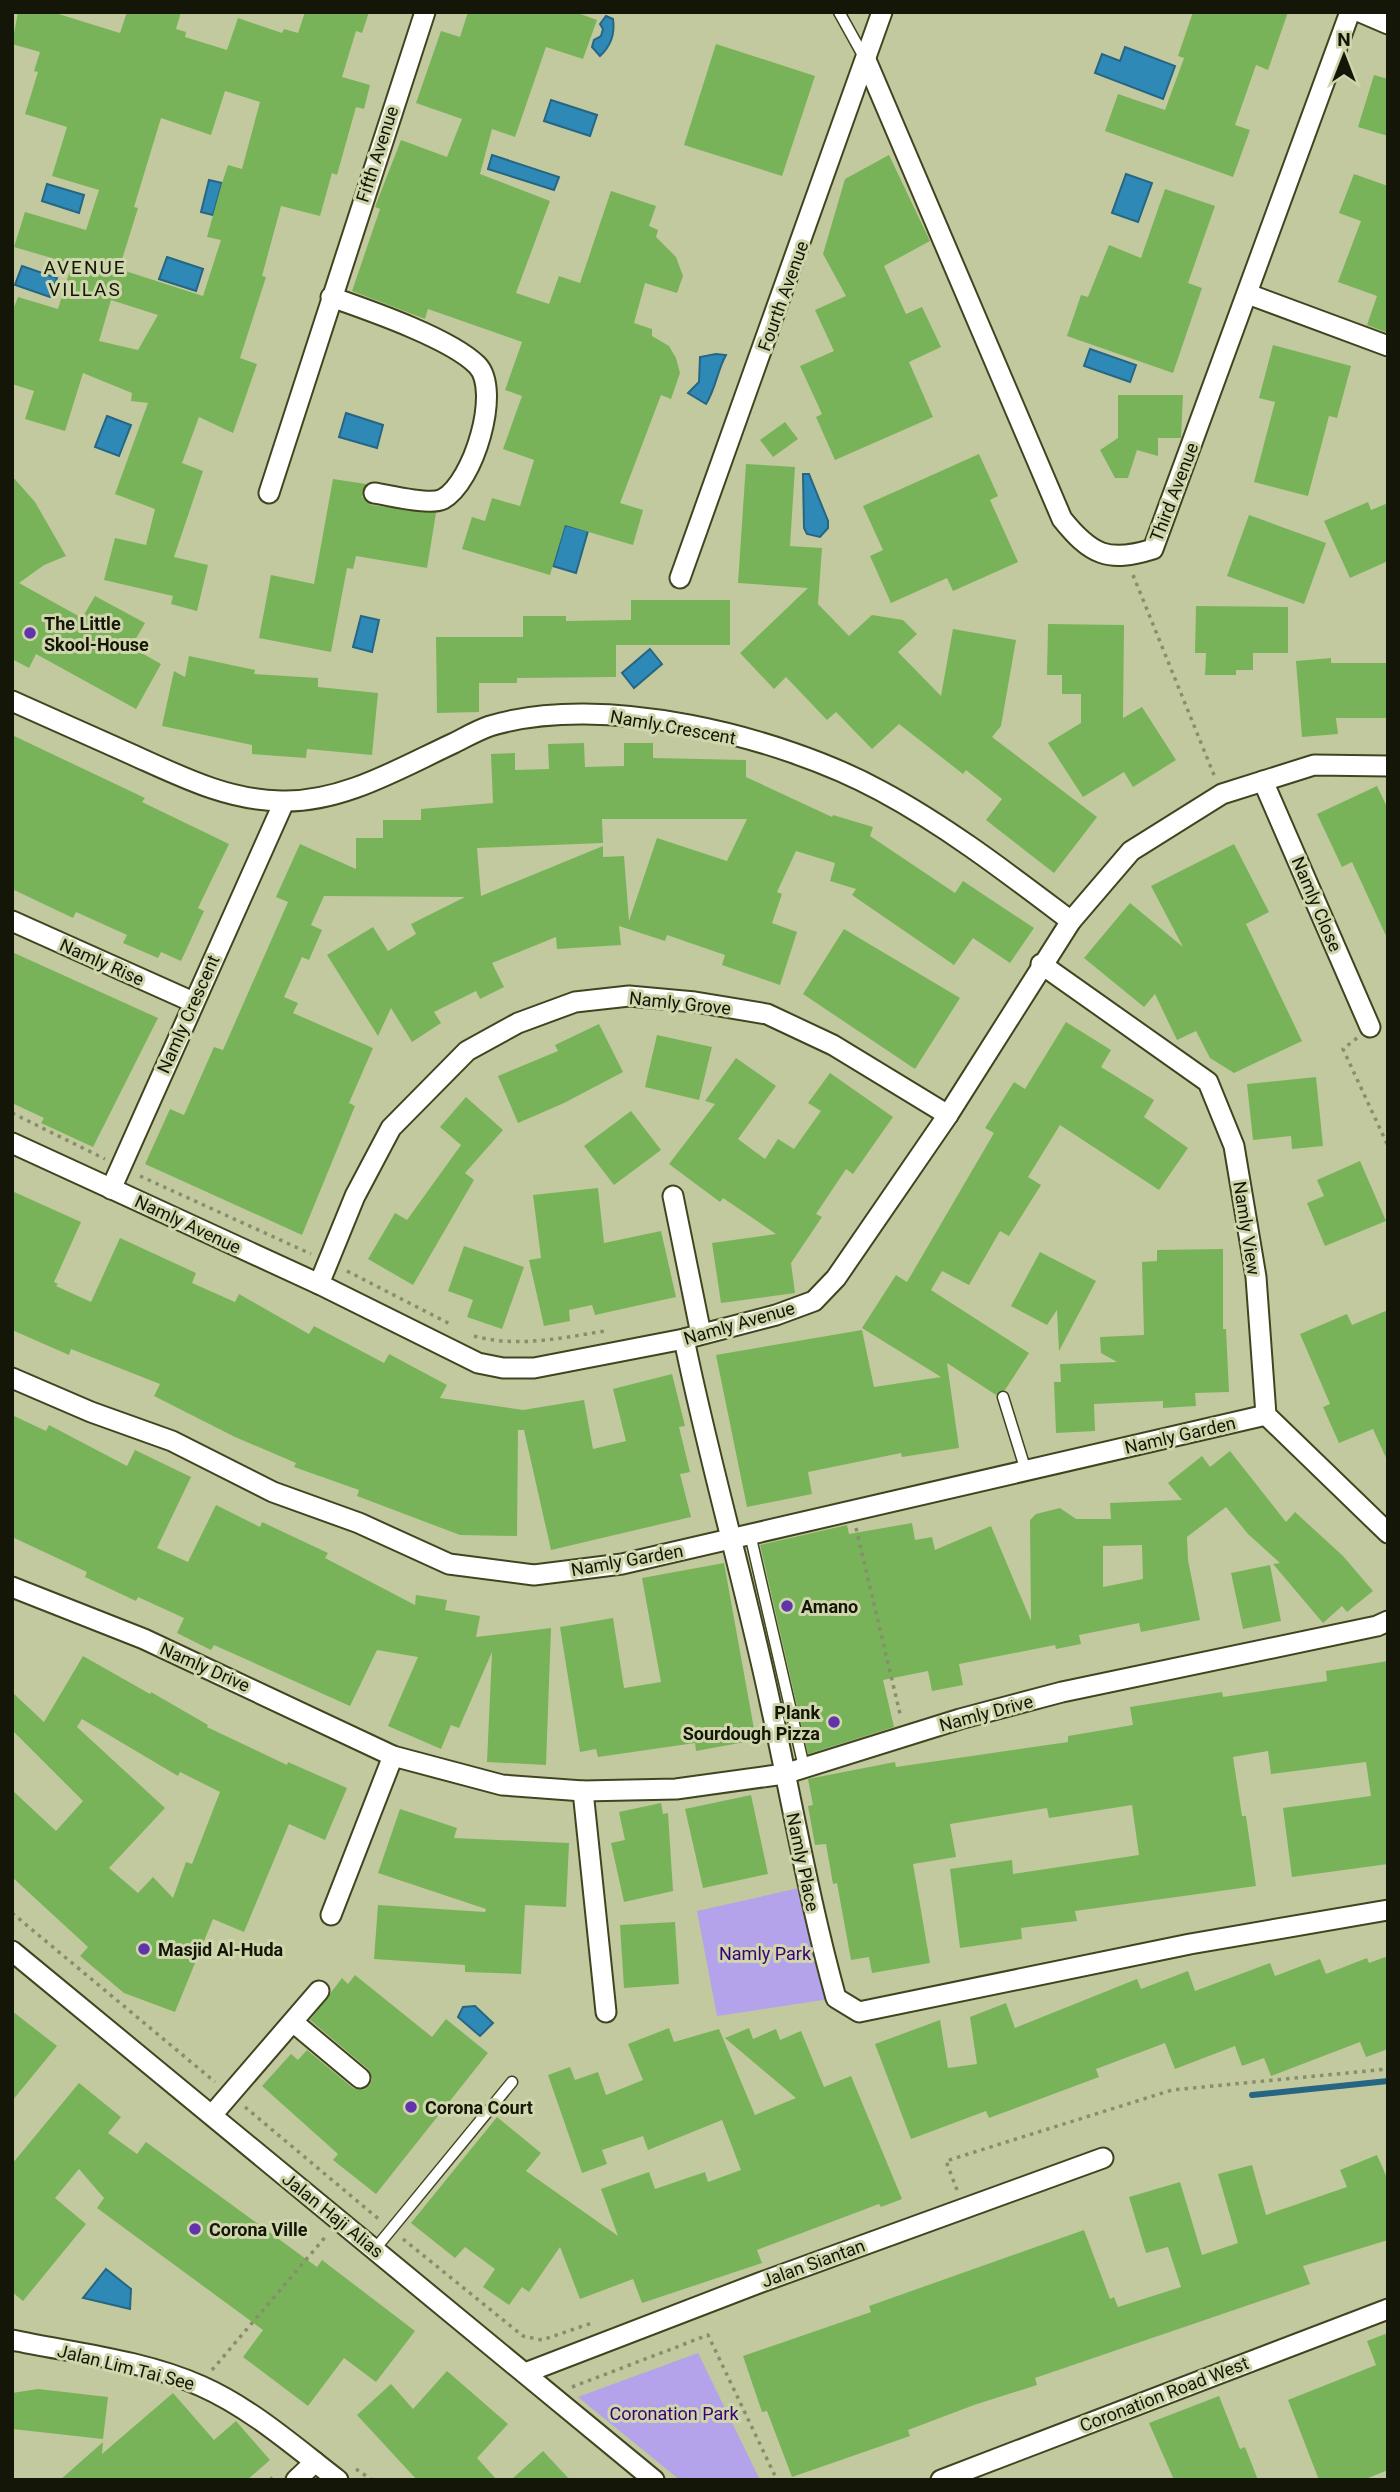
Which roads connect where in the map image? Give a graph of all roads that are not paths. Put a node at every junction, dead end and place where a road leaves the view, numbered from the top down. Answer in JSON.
{"nodes":[{"id":1,"x":425,"y":12,"type":"edge"},
{"id":2,"x":839,"y":12,"type":"edge"},
{"id":3,"x":883,"y":12,"type":"edge"},
{"id":4,"x":1350,"y":12,"type":"edge"},
{"id":5,"x":1360,"y":12,"type":"edge"},
{"id":6,"x":1388,"y":24,"type":"edge"},
{"id":7,"x":866,"y":61,"type":"junction"},
{"id":8,"x":1248,"y":294,"type":"junction"},
{"id":9,"x":331,"y":297,"type":"junction"},
{"id":10,"x":1388,"y":346,"type":"edge"},
{"id":11,"x":269,"y":493,"type":"dead end"},
{"id":12,"x":374,"y":493,"type":"dead end"},
{"id":13,"x":680,"y":578,"type":"dead end"},
{"id":14,"x":12,"y":702,"type":"edge"},
{"id":15,"x":1388,"y":766,"type":"edge"},
{"id":16,"x":1263,"y":780,"type":"junction"},
{"id":17,"x":284,"y":802,"type":"junction"},
{"id":18,"x":12,"y":921,"type":"edge"},
{"id":19,"x":1071,"y":921,"type":"junction"},
{"id":20,"x":1041,"y":964,"type":"junction"},
{"id":21,"x":193,"y":1002,"type":"junction"},
{"id":22,"x":1370,"y":1027,"type":"road end"},
{"id":23,"x":948,"y":1115,"type":"junction"},
{"id":24,"x":12,"y":1143,"type":"edge"},
{"id":25,"x":111,"y":1189,"type":"junction"},
{"id":26,"x":673,"y":1196,"type":"dead end"},
{"id":27,"x":318,"y":1284,"type":"junction"},
{"id":28,"x":693,"y":1337,"type":"junction"},
{"id":29,"x":12,"y":1378,"type":"edge"},
{"id":30,"x":1003,"y":1397,"type":"dead end"},
{"id":31,"x":1266,"y":1415,"type":"junction"},
{"id":32,"x":1026,"y":1471,"type":"junction"},
{"id":33,"x":1388,"y":1533,"type":"edge"},
{"id":34,"x":750,"y":1534,"type":"junction"},
{"id":35,"x":729,"y":1539,"type":"junction"},
{"id":36,"x":12,"y":1587,"type":"edge"},
{"id":37,"x":1388,"y":1621,"type":"edge"},
{"id":38,"x":393,"y":1756,"type":"junction"},
{"id":39,"x":804,"y":1767,"type":"junction"},
{"id":40,"x":784,"y":1774,"type":"junction"},
{"id":41,"x":583,"y":1791,"type":"junction"},
{"id":42,"x":1388,"y":1910,"type":"edge"},
{"id":43,"x":331,"y":1915,"type":"dead end"},
{"id":44,"x":12,"y":1951,"type":"edge"},
{"id":45,"x":319,"y":1991,"type":"dead end"},
{"id":46,"x":606,"y":2012,"type":"dead end"},
{"id":47,"x":293,"y":2022,"type":"junction"},
{"id":48,"x":360,"y":2078,"type":"dead end"},
{"id":49,"x":512,"y":2082,"type":"dead end"},
{"id":50,"x":212,"y":2115,"type":"junction"},
{"id":51,"x":1103,"y":2158,"type":"dead end"},
{"id":52,"x":375,"y":2249,"type":"junction"},
{"id":53,"x":1388,"y":2308,"type":"edge"},
{"id":54,"x":12,"y":2340,"type":"edge"},
{"id":55,"x":525,"y":2373,"type":"junction"},
{"id":56,"x":315,"y":2462,"type":"junction"},
{"id":57,"x":296,"y":2480,"type":"edge"},
{"id":58,"x":338,"y":2480,"type":"edge"},
{"id":59,"x":654,"y":2480,"type":"edge"},
{"id":60,"x":941,"y":2480,"type":"edge"}],
"edges":[{"from":1,"to":9,"type":"street","name":"Fifth Avenue"},
{"from":2,"to":7,"type":"lane"},
{"from":3,"to":7,"type":"street","name":"Fourth Avenue"},
{"from":4,"to":8,"type":"street","name":"Third Avenue"},
{"from":5,"to":6,"type":"street"},
{"from":7,"to":8,"type":"street","name":"Third Avenue"},
{"from":7,"to":13,"type":"street","name":"Fourth Avenue"},
{"from":8,"to":10,"type":"street"},
{"from":9,"to":11,"type":"street","name":"Fifth Avenue"},
{"from":9,"to":12,"type":"street"},
{"from":14,"to":17,"type":"street","name":"Namly Crescent"},
{"from":15,"to":16,"type":"street","name":"Namly Avenue"},
{"from":16,"to":19,"type":"street","name":"Namly Avenue"},
{"from":16,"to":22,"type":"street","name":"Namly Close"},
{"from":17,"to":19,"type":"street","name":"Namly Crescent"},
{"from":17,"to":21,"type":"street","name":"Namly Crescent"},
{"from":18,"to":21,"type":"street","name":"Namly Rise"},
{"from":19,"to":20,"type":"street","name":"Namly Avenue"},
{"from":20,"to":23,"type":"street","name":"Namly Avenue"},
{"from":20,"to":31,"type":"street","name":"Namly View"},
{"from":21,"to":25,"type":"street","name":"Namly Crescent"},
{"from":23,"to":27,"type":"street","name":"Namly Grove"},
{"from":23,"to":28,"type":"street","name":"Namly Avenue"},
{"from":24,"to":25,"type":"street","name":"Namly Avenue"},
{"from":25,"to":27,"type":"street","name":"Namly Avenue"},
{"from":26,"to":28,"type":"street","name":"Namly Place"},
{"from":27,"to":28,"type":"street","name":"Namly Avenue"},
{"from":28,"to":35,"type":"street","name":"Namly Place"},
{"from":29,"to":35,"type":"street","name":"Namly Garden"},
{"from":30,"to":32,"type":"lane"},
{"from":31,"to":32,"type":"street","name":"Namly Garden"},
{"from":31,"to":33,"type":"street"},
{"from":32,"to":34,"type":"street","name":"Namly Garden"},
{"from":34,"to":35,"type":"street","name":"Namly Garden"},
{"from":34,"to":39,"type":"lane"},
{"from":35,"to":40,"type":"street","name":"Namly Place"},
{"from":36,"to":38,"type":"street","name":"Namly Drive"},
{"from":37,"to":39,"type":"street","name":"Namly Drive"},
{"from":38,"to":41,"type":"street","name":"Namly Drive"},
{"from":38,"to":43,"type":"street"},
{"from":39,"to":40,"type":"street","name":"Namly Drive"},
{"from":40,"to":41,"type":"street","name":"Namly Drive"},
{"from":40,"to":42,"type":"street","name":"Namly Place"},
{"from":41,"to":46,"type":"street"},
{"from":44,"to":50,"type":"street","name":"Jalan Haji Alias"},
{"from":45,"to":47,"type":"street"},
{"from":47,"to":48,"type":"street"},
{"from":47,"to":50,"type":"street"},
{"from":49,"to":52,"type":"lane"},
{"from":50,"to":52,"type":"street","name":"Jalan Haji Alias"},
{"from":51,"to":55,"type":"street","name":"Jalan Siantan"},
{"from":52,"to":55,"type":"street","name":"Jalan Haji Alias"},
{"from":53,"to":60,"type":"street","name":"Coronation Road West"},
{"from":54,"to":56,"type":"street","name":"Jalan Lim Tai See"},
{"from":55,"to":59,"type":"street","name":"Jalan Haji Alias"},
{"from":56,"to":57,"type":"street"},
{"from":56,"to":58,"type":"street","name":"Jalan Lim Tai See"}]}
